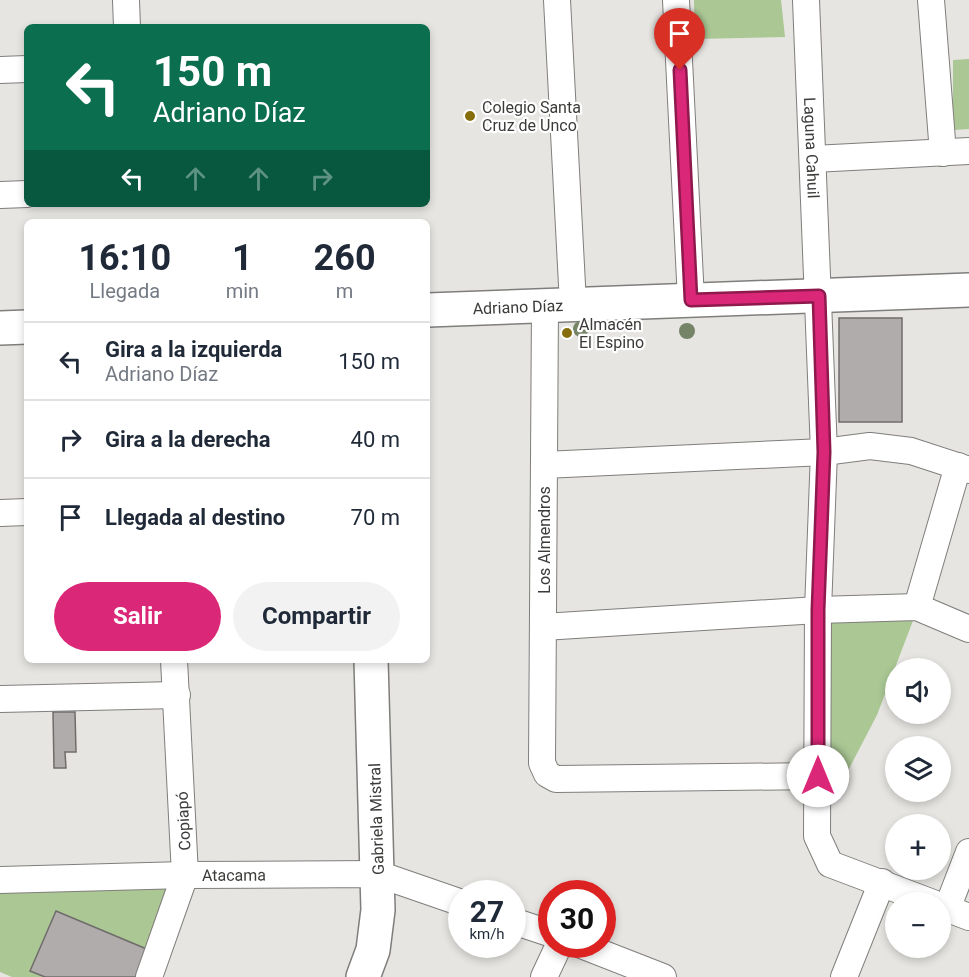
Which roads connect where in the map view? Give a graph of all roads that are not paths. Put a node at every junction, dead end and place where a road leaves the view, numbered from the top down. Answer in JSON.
{"nodes":[{"id":1,"x":126,"y":0,"type":"edge"},
{"id":2,"x":557,"y":0,"type":"edge"},
{"id":3,"x":676,"y":0,"type":"edge"},
{"id":4,"x":806,"y":0,"type":"edge"},
{"id":5,"x":931,"y":0,"type":"edge"},
{"id":6,"x":127,"y":24,"type":"edge"},
{"id":7,"x":24,"y":69,"type":"edge"},
{"id":8,"x":0,"y":70,"type":"edge"},
{"id":9,"x":969,"y":151,"type":"edge"},
{"id":10,"x":943,"y":153,"type":"junction"},
{"id":11,"x":813,"y":159,"type":"junction"},
{"id":12,"x":24,"y":194,"type":"edge"},
{"id":13,"x":0,"y":195,"type":"edge"},
{"id":14,"x":969,"y":290,"type":"edge"},
{"id":15,"x":819,"y":296,"type":"junction"},
{"id":16,"x":691,"y":300,"type":"junction"},
{"id":17,"x":559,"y":305,"type":"junction"},
{"id":18,"x":430,"y":310,"type":"edge"},
{"id":19,"x":24,"y":327,"type":"edge"},
{"id":20,"x":0,"y":328,"type":"edge"},
{"id":21,"x":824,"y":452,"type":"junction"},
{"id":22,"x":544,"y":465,"type":"junction"},
{"id":23,"x":963,"y":468,"type":"edge"},
{"id":24,"x":24,"y":512,"type":"edge"},
{"id":25,"x":0,"y":513,"type":"edge"},
{"id":26,"x":917,"y":607,"type":"junction"},
{"id":27,"x":818,"y":610,"type":"junction"},
{"id":28,"x":543,"y":627,"type":"junction"},
{"id":29,"x":969,"y":628,"type":"edge"},
{"id":30,"x":174,"y":663,"type":"edge"},
{"id":31,"x":371,"y":663,"type":"edge"},
{"id":32,"x":177,"y":694,"type":"junction"},
{"id":33,"x":0,"y":699,"type":"edge"},
{"id":34,"x":818,"y":776,"type":"junction"},
{"id":35,"x":969,"y":852,"type":"edge"},
{"id":36,"x":378,"y":874,"type":"junction"},
{"id":37,"x":185,"y":875,"type":"junction"},
{"id":38,"x":0,"y":880,"type":"edge"},
{"id":39,"x":882,"y":882,"type":"junction"},
{"id":40,"x":906,"y":892,"type":"edge"},
{"id":41,"x":448,"y":898,"type":"edge"},
{"id":42,"x":951,"y":899,"type":"edge"},
{"id":43,"x":553,"y":958,"type":"edge"},
{"id":44,"x":614,"y":958,"type":"edge"},
{"id":45,"x":149,"y":977,"type":"edge"},
{"id":46,"x":363,"y":977,"type":"edge"},
{"id":47,"x":544,"y":977,"type":"edge"},
{"id":48,"x":663,"y":977,"type":"edge"},
{"id":49,"x":844,"y":977,"type":"edge"}],
"edges":[{"from":1,"to":6,"type":"street"},
{"from":2,"to":17,"type":"street","name":"Los Almendros"},
{"from":3,"to":16,"type":"street"},
{"from":4,"to":11,"type":"street","name":"Laguna Cahuil"},
{"from":5,"to":10,"type":"street"},
{"from":7,"to":8,"type":"street"},
{"from":9,"to":10,"type":"street"},
{"from":10,"to":11,"type":"street"},
{"from":11,"to":15,"type":"street","name":"Laguna Cahuil"},
{"from":12,"to":13,"type":"street"},
{"from":14,"to":15,"type":"main road","name":"Adriano Díaz"},
{"from":15,"to":16,"type":"main road","name":"Adriano Díaz"},
{"from":15,"to":21,"type":"street","name":"Laguna Cahuil"},
{"from":16,"to":17,"type":"main road","name":"Adriano Díaz"},
{"from":17,"to":18,"type":"main road","name":"Adriano Díaz"},
{"from":17,"to":22,"type":"street","name":"Los Almendros"},
{"from":19,"to":20,"type":"main road"},
{"from":21,"to":22,"type":"street"},
{"from":21,"to":23,"type":"street"},
{"from":21,"to":27,"type":"street","name":"Laguna Cahuil"},
{"from":22,"to":28,"type":"street","name":"Los Almendros"},
{"from":23,"to":26,"type":"street"},
{"from":24,"to":25,"type":"street"},
{"from":26,"to":27,"type":"street"},
{"from":26,"to":29,"type":"street"},
{"from":27,"to":28,"type":"street"},
{"from":27,"to":34,"type":"street","name":"Laguna Cahuil"},
{"from":28,"to":34,"type":"street","name":"Los Almendros"},
{"from":30,"to":32,"type":"street","name":"Copiapó"},
{"from":31,"to":36,"type":"main road","name":"Gabriela Mistral"},
{"from":32,"to":33,"type":"street"},
{"from":32,"to":37,"type":"street","name":"Copiapó"},
{"from":34,"to":39,"type":"street","name":"Laguna Cahuil"},
{"from":35,"to":42,"type":"street"},
{"from":36,"to":37,"type":"street","name":"Atacama"},
{"from":36,"to":41,"type":"street","name":"Atacama"},
{"from":36,"to":46,"type":"main road","name":"Gabriela Mistral"},
{"from":37,"to":38,"type":"street","name":"Atacama"},
{"from":37,"to":45,"type":"street","name":"Copiapó"},
{"from":39,"to":40,"type":"street","name":"Laguna Cahuil"},
{"from":39,"to":49,"type":"street"},
{"from":43,"to":47,"type":"street"},
{"from":44,"to":48,"type":"street"}]}
